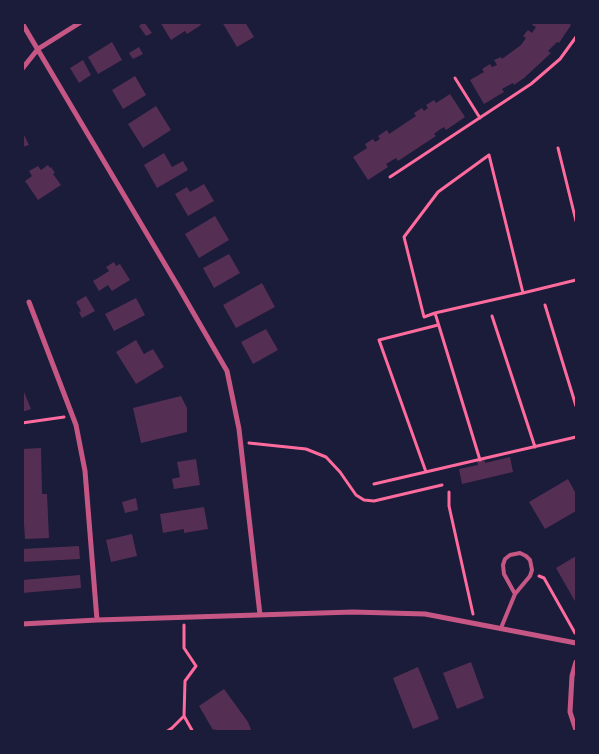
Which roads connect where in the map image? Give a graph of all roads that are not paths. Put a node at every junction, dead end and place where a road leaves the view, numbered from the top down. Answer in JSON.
{"nodes":[{"id":1,"x":81,"y":22,"type":"edge"},
{"id":2,"x":22,"y":23,"type":"edge"},
{"id":3,"x":38,"y":49,"type":"junction"},
{"id":4,"x":22,"y":69,"type":"edge"},
{"id":5,"x":29,"y":302,"type":"dead end"},
{"id":6,"x":514,"y":594,"type":"junction"},
{"id":7,"x":260,"y":615,"type":"junction"},
{"id":8,"x":97,"y":620,"type":"junction"},
{"id":9,"x":22,"y":624,"type":"edge"},
{"id":10,"x":501,"y":628,"type":"junction"},
{"id":11,"x":576,"y":643,"type":"edge"},
{"id":12,"x":576,"y":662,"type":"edge"},
{"id":13,"x":576,"y":730,"type":"edge"}],
"edges":[{"from":1,"to":3,"type":"street"},
{"from":2,"to":3,"type":"street"},
{"from":3,"to":4,"type":"street"},
{"from":3,"to":7,"type":"street"},
{"from":5,"to":8,"type":"street"},
{"from":6,"to":6,"type":"lane"},
{"from":6,"to":10,"type":"lane"},
{"from":7,"to":8,"type":"street"},
{"from":7,"to":10,"type":"street"},
{"from":8,"to":9,"type":"street"},
{"from":10,"to":11,"type":"street"},
{"from":12,"to":13,"type":"street"}]}
